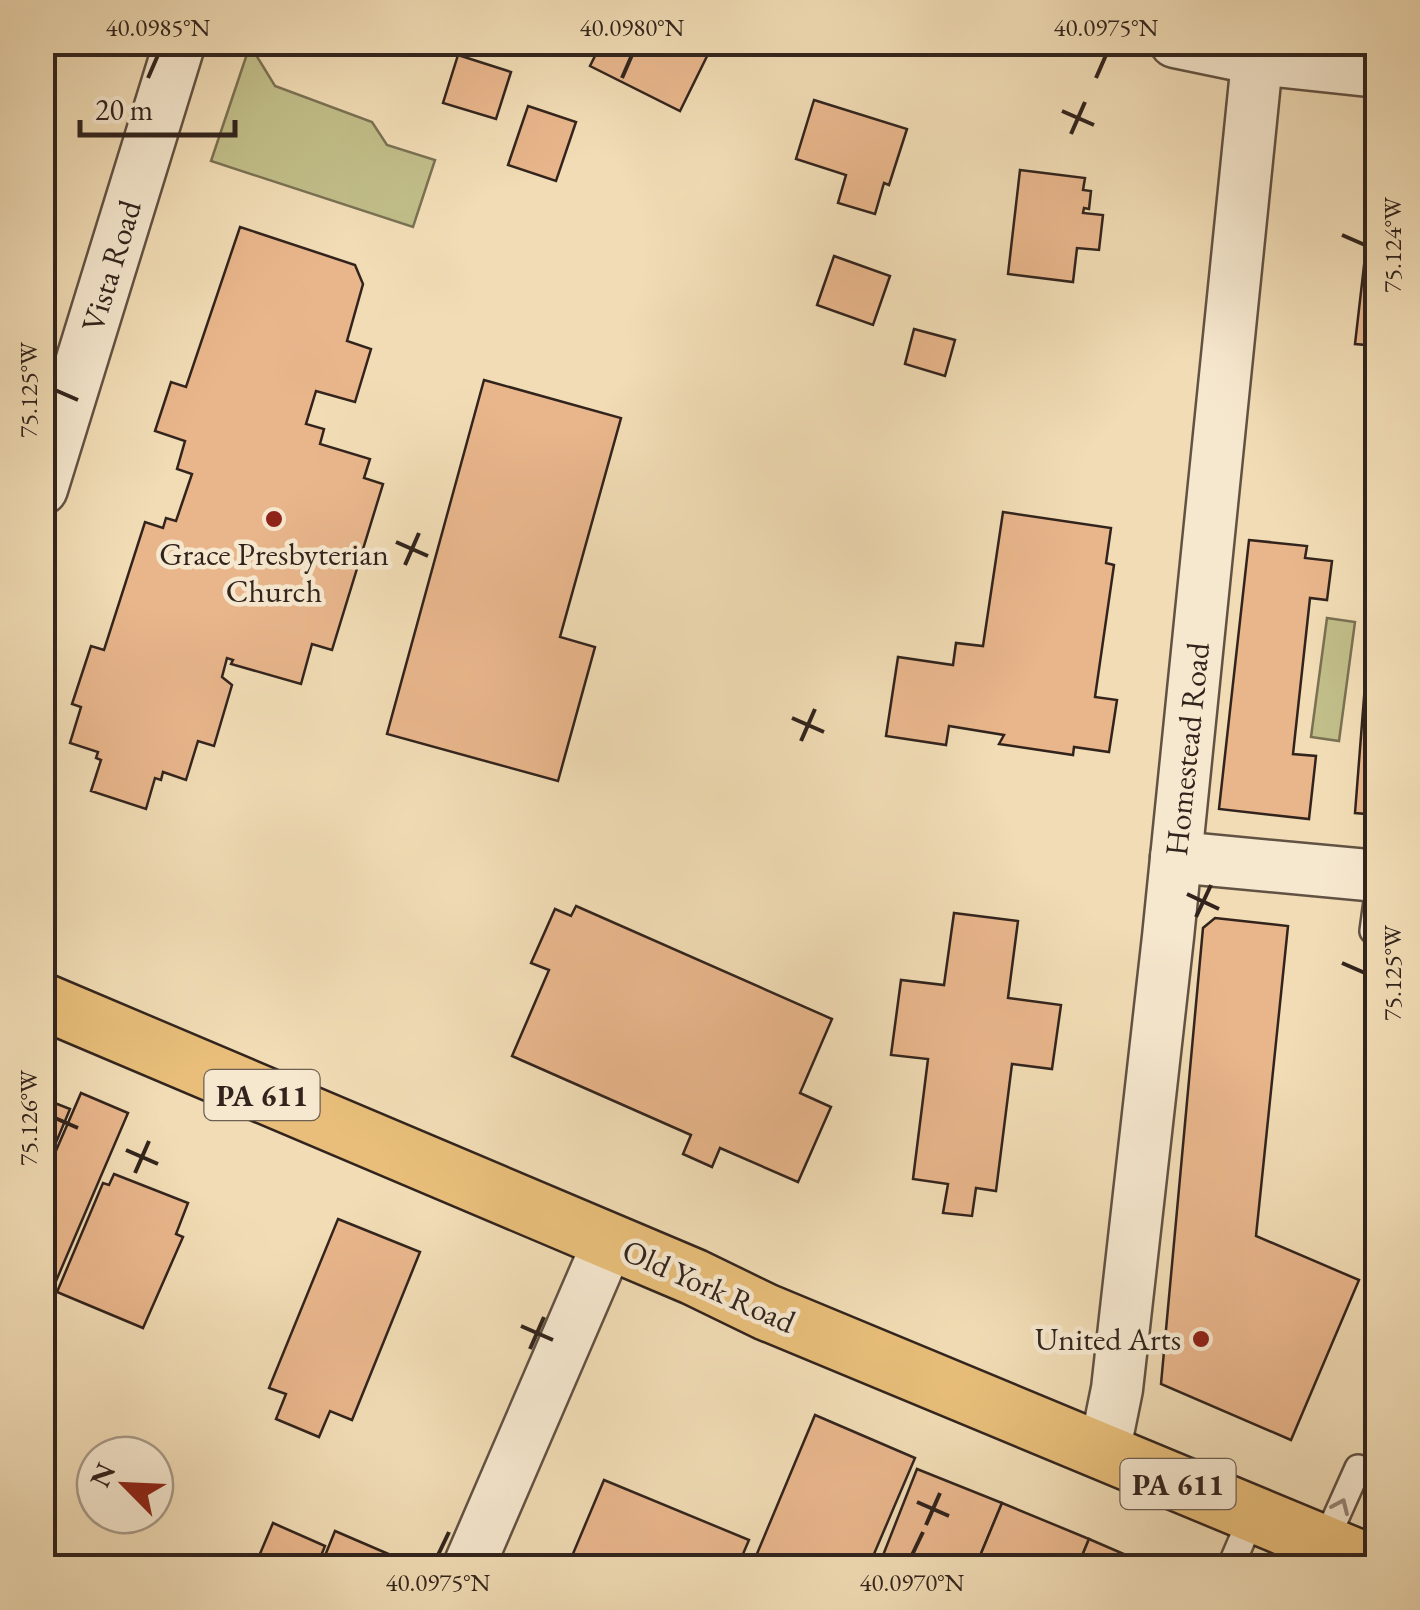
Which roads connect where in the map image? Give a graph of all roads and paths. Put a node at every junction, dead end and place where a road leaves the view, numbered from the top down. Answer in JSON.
{"nodes":[{"id":1,"x":180,"y":42,"type":"edge"},
{"id":2,"x":1175,"y":42,"type":"edge"},
{"id":3,"x":1258,"y":51,"type":"edge"},
{"id":4,"x":1378,"y":72,"type":"edge"},
{"id":5,"x":42,"y":489,"type":"edge"},
{"id":6,"x":1176,"y":857,"type":"junction"},
{"id":7,"x":1378,"y":876,"type":"edge"},
{"id":8,"x":1378,"y":894,"type":"edge"},
{"id":9,"x":1374,"y":930,"type":"dead end"},
{"id":10,"x":42,"y":1001,"type":"edge"},
{"id":11,"x":608,"y":1241,"type":"junction"},
{"id":12,"x":1104,"y":1454,"type":"junction"},
{"id":13,"x":1358,"y":1468,"type":"dead end"},
{"id":14,"x":1253,"y":1514,"type":"junction"},
{"id":15,"x":1324,"y":1544,"type":"junction"},
{"id":16,"x":1378,"y":1566,"type":"edge"},
{"id":17,"x":468,"y":1568,"type":"edge"},
{"id":18,"x":1230,"y":1568,"type":"edge"}],
"edges":[{"from":1,"to":5,"type":"street","name":"Vista Road"},
{"from":2,"to":3,"type":"street"},
{"from":3,"to":4,"type":"street"},
{"from":3,"to":6,"type":"street","name":"Homestead Road"},
{"from":6,"to":7,"type":"street"},
{"from":6,"to":12,"type":"street","name":"Homestead Road"},
{"from":8,"to":9,"type":"lane"},
{"from":10,"to":11,"type":"highway","name":"Old York Road","number":"PA 611"},
{"from":11,"to":12,"type":"highway","name":"Old York Road","number":"PA 611"},
{"from":11,"to":17,"type":"street"},
{"from":12,"to":14,"type":"highway","name":"Old York Road","number":"PA 611"},
{"from":15,"to":13,"type":"lane","one_way":true},
{"from":14,"to":15,"type":"highway","name":"Old York Road","number":"PA 611"},
{"from":14,"to":18,"type":"lane"},
{"from":15,"to":16,"type":"highway","name":"Old York Road","number":"PA 611"}]}
